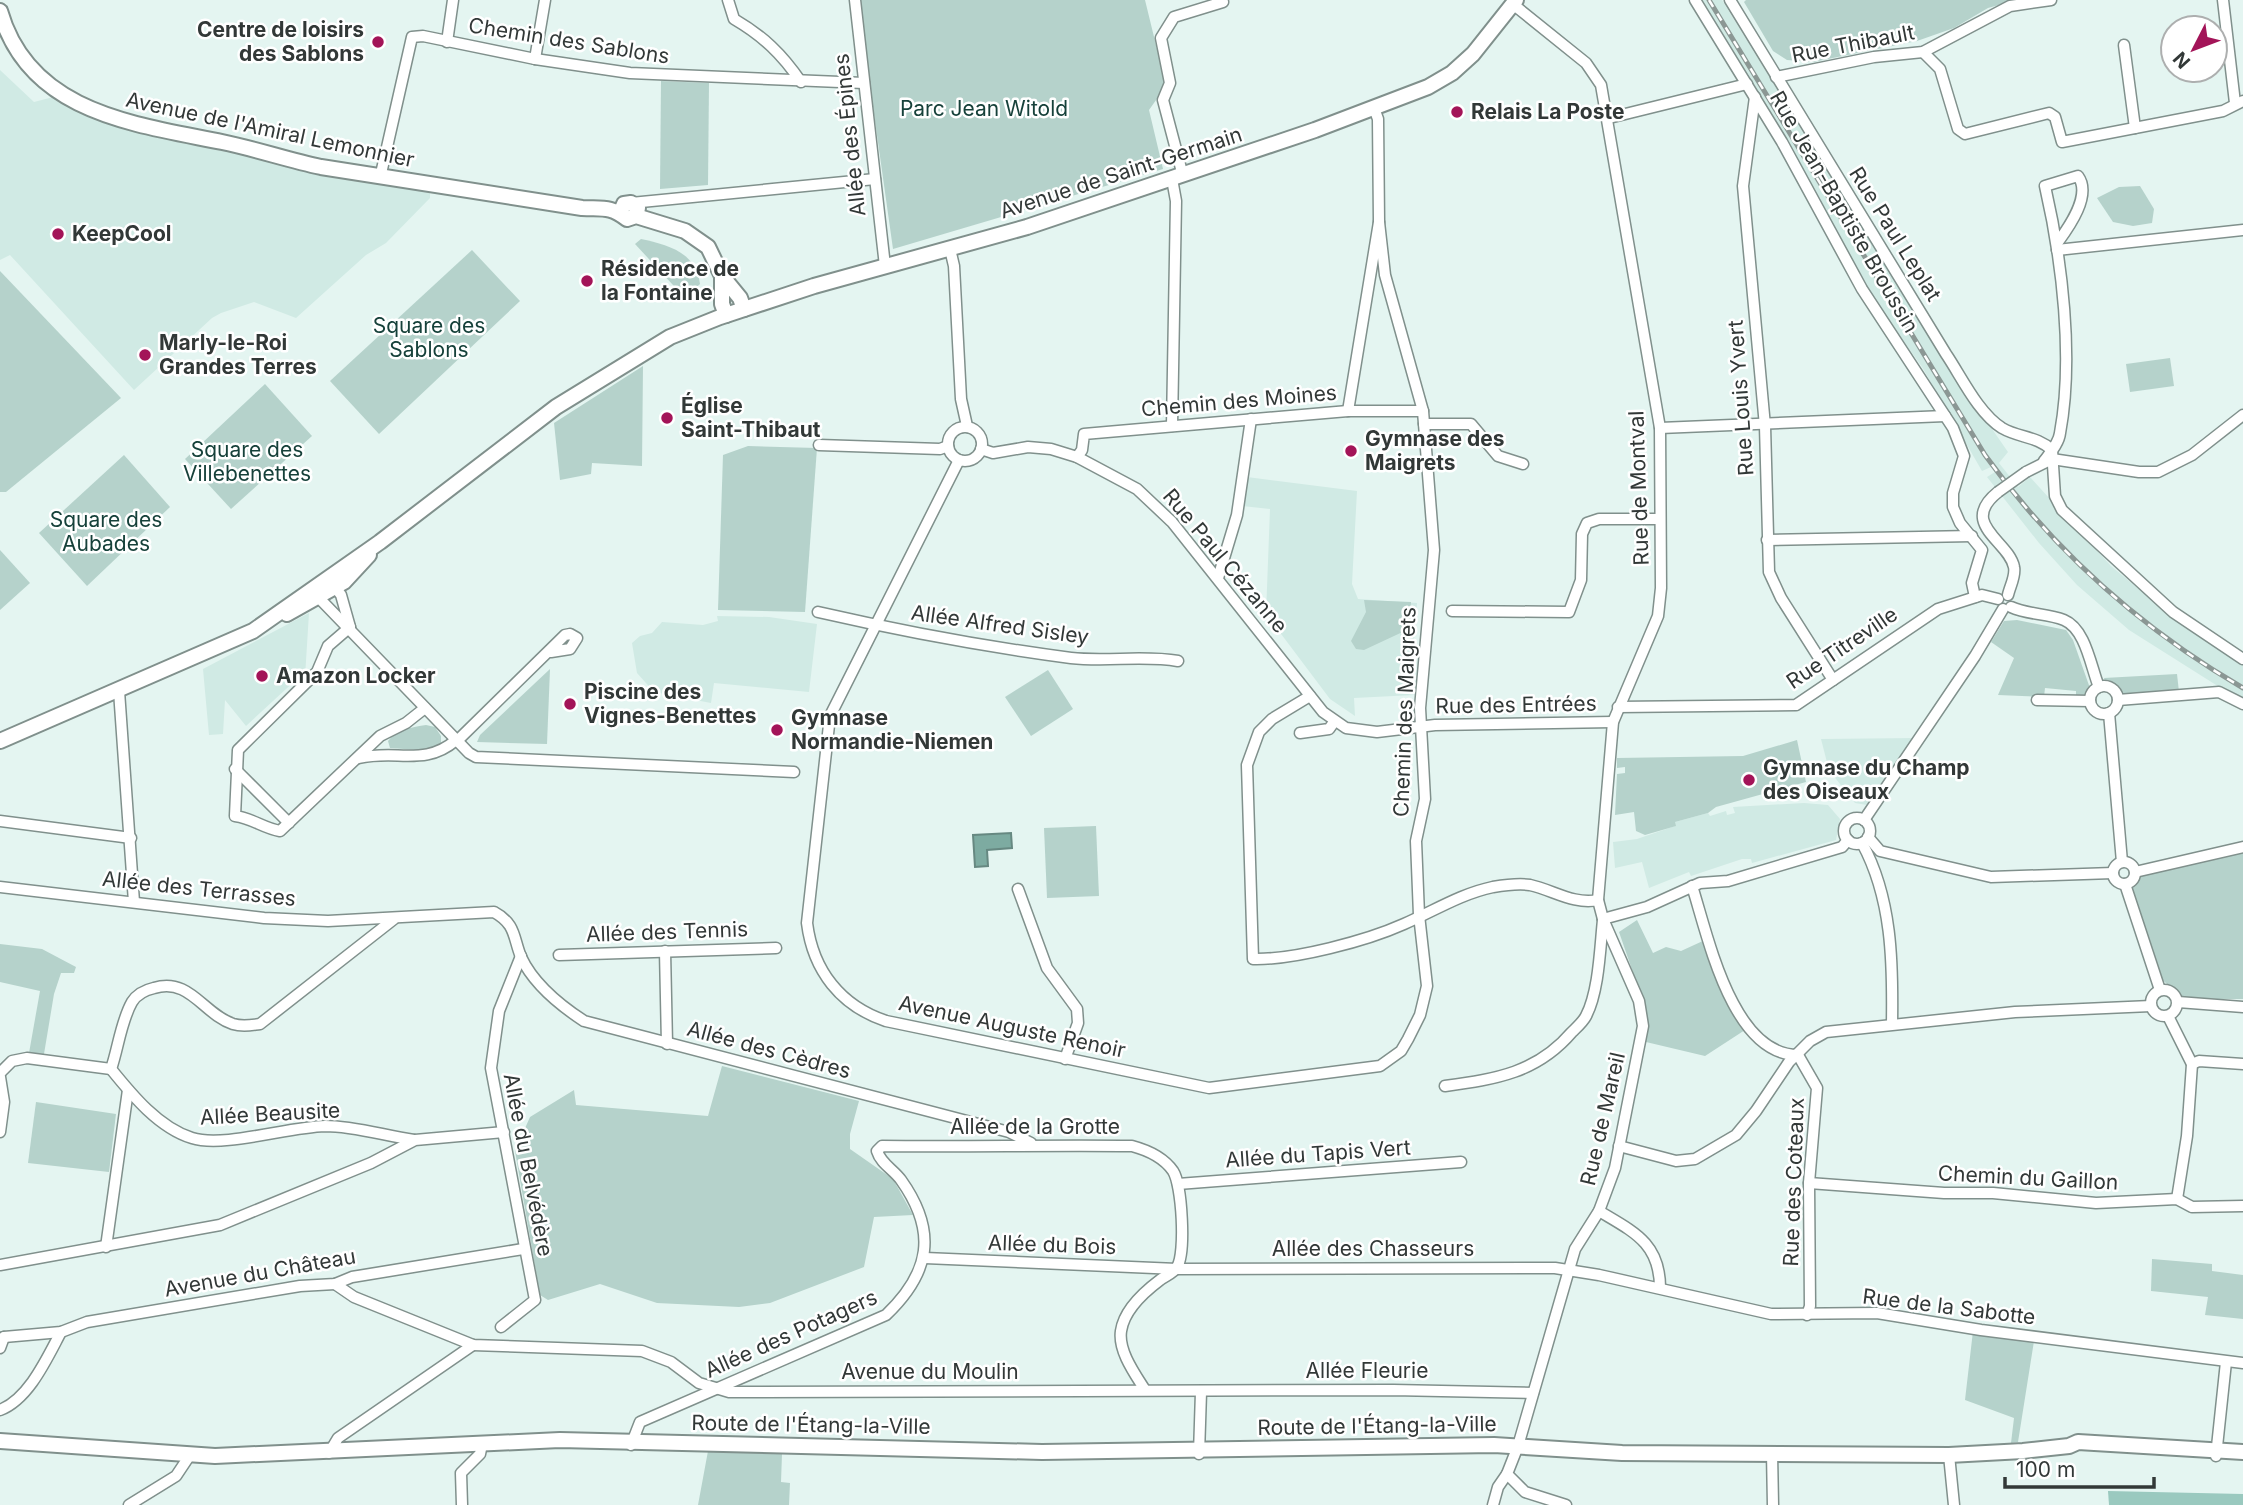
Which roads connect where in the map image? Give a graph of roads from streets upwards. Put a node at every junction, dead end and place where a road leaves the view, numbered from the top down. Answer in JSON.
{"nodes":[{"id":1,"x":453,"y":0,"type":"edge"},
{"id":2,"x":545,"y":0,"type":"edge"},
{"id":3,"x":728,"y":0,"type":"edge"},
{"id":4,"x":855,"y":0,"type":"edge"},
{"id":5,"x":1695,"y":0,"type":"edge"},
{"id":6,"x":1730,"y":0,"type":"edge"},
{"id":7,"x":2051,"y":0,"type":"edge"},
{"id":8,"x":2223,"y":0,"type":"edge"},
{"id":9,"x":1223,"y":2,"type":"edge"},
{"id":10,"x":1515,"y":2,"type":"edge"},
{"id":11,"x":0,"y":11,"type":"edge"},
{"id":12,"x":447,"y":42,"type":"junction"},
{"id":13,"x":2124,"y":45,"type":"dead end"},
{"id":14,"x":1923,"y":52,"type":"junction"},
{"id":15,"x":536,"y":59,"type":"junction"},
{"id":16,"x":1776,"y":77,"type":"junction"},
{"id":17,"x":802,"y":82,"type":"junction"},
{"id":18,"x":864,"y":83,"type":"junction"},
{"id":19,"x":1747,"y":84,"type":"junction"},
{"id":20,"x":1755,"y":97,"type":"junction"},
{"id":21,"x":2239,"y":102,"type":"edge"},
{"id":22,"x":1374,"y":108,"type":"junction"},
{"id":23,"x":1609,"y":118,"type":"junction"},
{"id":24,"x":2135,"y":128,"type":"junction"},
{"id":25,"x":1178,"y":177,"type":"junction"},
{"id":26,"x":380,"y":178,"type":"junction"},
{"id":27,"x":875,"y":179,"type":"junction"},
{"id":28,"x":629,"y":210,"type":"junction"},
{"id":29,"x":1379,"y":222,"type":"junction"},
{"id":30,"x":2243,"y":230,"type":"edge"},
{"id":31,"x":2058,"y":246,"type":"junction"},
{"id":32,"x":950,"y":249,"type":"junction"},
{"id":33,"x":885,"y":266,"type":"junction"},
{"id":34,"x":722,"y":276,"type":"junction"},
{"id":35,"x":744,"y":309,"type":"junction"},
{"id":36,"x":726,"y":315,"type":"junction"},
{"id":37,"x":1348,"y":411,"type":"junction"},
{"id":38,"x":1423,"y":411,"type":"junction"},
{"id":39,"x":2243,"y":415,"type":"edge"},
{"id":40,"x":1945,"y":416,"type":"junction"},
{"id":41,"x":1251,"y":419,"type":"junction"},
{"id":42,"x":1423,"y":424,"type":"junction"},
{"id":43,"x":967,"y":426,"type":"junction"},
{"id":44,"x":1172,"y":426,"type":"junction"},
{"id":45,"x":1765,"y":426,"type":"junction"},
{"id":46,"x":1660,"y":428,"type":"junction"},
{"id":47,"x":819,"y":445,"type":"dead end"},
{"id":48,"x":948,"y":446,"type":"junction"},
{"id":49,"x":981,"y":449,"type":"junction"},
{"id":50,"x":1077,"y":457,"type":"junction"},
{"id":51,"x":2049,"y":457,"type":"junction"},
{"id":52,"x":959,"y":460,"type":"junction"},
{"id":53,"x":1523,"y":464,"type":"dead end"},
{"id":54,"x":1660,"y":519,"type":"junction"},
{"id":55,"x":1972,"y":536,"type":"junction"},
{"id":56,"x":1767,"y":540,"type":"junction"},
{"id":57,"x":380,"y":542,"type":"junction"},
{"id":58,"x":1218,"y":578,"type":"junction"},
{"id":59,"x":321,"y":582,"type":"junction"},
{"id":60,"x":337,"y":587,"type":"junction"},
{"id":61,"x":1975,"y":597,"type":"junction"},
{"id":62,"x":2003,"y":597,"type":"junction"},
{"id":63,"x":319,"y":598,"type":"junction"},
{"id":64,"x":2007,"y":608,"type":"junction"},
{"id":65,"x":1452,"y":611,"type":"dead end"},
{"id":66,"x":818,"y":612,"type":"dead end"},
{"id":67,"x":263,"y":624,"type":"junction"},
{"id":68,"x":874,"y":625,"type":"junction"},
{"id":69,"x":350,"y":626,"type":"junction"},
{"id":70,"x":551,"y":652,"type":"dead end"},
{"id":71,"x":2243,"y":659,"type":"edge"},
{"id":72,"x":1178,"y":661,"type":"dead end"},
{"id":73,"x":1833,"y":680,"type":"junction"},
{"id":74,"x":2099,"y":687,"type":"junction"},
{"id":75,"x":119,"y":691,"type":"junction"},
{"id":76,"x":1310,"y":696,"type":"junction"},
{"id":77,"x":2037,"y":700,"type":"dead end"},
{"id":78,"x":2118,"y":700,"type":"junction"},
{"id":79,"x":2090,"y":701,"type":"junction"},
{"id":80,"x":2243,"y":704,"type":"edge"},
{"id":81,"x":1618,"y":707,"type":"junction"},
{"id":82,"x":425,"y":708,"type":"junction"},
{"id":83,"x":2109,"y":713,"type":"junction"},
{"id":84,"x":1334,"y":722,"type":"junction"},
{"id":85,"x":1613,"y":722,"type":"junction"},
{"id":86,"x":1420,"y":726,"type":"junction"},
{"id":87,"x":1300,"y":733,"type":"dead end"},
{"id":88,"x":380,"y":736,"type":"junction"},
{"id":89,"x":456,"y":740,"type":"junction"},
{"id":90,"x":0,"y":741,"type":"edge"},
{"id":91,"x":386,"y":754,"type":"junction"},
{"id":92,"x":359,"y":758,"type":"junction"},
{"id":93,"x":235,"y":769,"type":"junction"},
{"id":94,"x":794,"y":772,"type":"dead end"},
{"id":95,"x":1864,"y":820,"type":"junction"},
{"id":96,"x":0,"y":821,"type":"edge"},
{"id":97,"x":289,"y":822,"type":"junction"},
{"id":98,"x":131,"y":838,"type":"junction"},
{"id":99,"x":1848,"y":840,"type":"junction"},
{"id":100,"x":1865,"y":840,"type":"junction"},
{"id":101,"x":2243,"y":847,"type":"edge"},
{"id":102,"x":2122,"y":862,"type":"junction"},
{"id":103,"x":2135,"y":872,"type":"junction"},
{"id":104,"x":2113,"y":873,"type":"junction"},
{"id":105,"x":2125,"y":884,"type":"junction"},
{"id":106,"x":1692,"y":886,"type":"junction"},
{"id":107,"x":0,"y":887,"type":"edge"},
{"id":108,"x":1018,"y":888,"type":"dead end"},
{"id":109,"x":1598,"y":900,"type":"junction"},
{"id":110,"x":134,"y":902,"type":"junction"},
{"id":111,"x":1419,"y":915,"type":"junction"},
{"id":112,"x":394,"y":919,"type":"junction"},
{"id":113,"x":1603,"y":919,"type":"junction"},
{"id":114,"x":776,"y":948,"type":"dead end"},
{"id":115,"x":665,"y":951,"type":"junction"},
{"id":116,"x":559,"y":955,"type":"dead end"},
{"id":117,"x":521,"y":956,"type":"junction"},
{"id":118,"x":2160,"y":990,"type":"junction"},
{"id":119,"x":2178,"y":1002,"type":"junction"},
{"id":120,"x":2151,"y":1006,"type":"junction"},
{"id":121,"x":2243,"y":1007,"type":"edge"},
{"id":122,"x":2168,"y":1016,"type":"junction"},
{"id":123,"x":1892,"y":1024,"type":"junction"},
{"id":124,"x":667,"y":1044,"type":"junction"},
{"id":125,"x":1798,"y":1055,"type":"junction"},
{"id":126,"x":1065,"y":1059,"type":"junction"},
{"id":127,"x":2192,"y":1064,"type":"junction"},
{"id":128,"x":2243,"y":1064,"type":"edge"},
{"id":129,"x":111,"y":1069,"type":"junction"},
{"id":130,"x":0,"y":1075,"type":"edge"},
{"id":131,"x":1446,"y":1086,"type":"dead end"},
{"id":132,"x":128,"y":1090,"type":"junction"},
{"id":133,"x":0,"y":1132,"type":"edge"},
{"id":134,"x":504,"y":1132,"type":"junction"},
{"id":135,"x":415,"y":1140,"type":"junction"},
{"id":136,"x":1031,"y":1143,"type":"junction"},
{"id":137,"x":1619,"y":1146,"type":"junction"},
{"id":138,"x":1461,"y":1163,"type":"dead end"},
{"id":139,"x":1809,"y":1182,"type":"junction"},
{"id":140,"x":1178,"y":1184,"type":"junction"},
{"id":141,"x":2177,"y":1199,"type":"junction"},
{"id":142,"x":2243,"y":1206,"type":"edge"},
{"id":143,"x":1600,"y":1211,"type":"junction"},
{"id":144,"x":106,"y":1247,"type":"junction"},
{"id":145,"x":523,"y":1249,"type":"junction"},
{"id":146,"x":925,"y":1258,"type":"junction"},
{"id":147,"x":0,"y":1265,"type":"edge"},
{"id":148,"x":1177,"y":1269,"type":"junction"},
{"id":149,"x":1570,"y":1269,"type":"junction"},
{"id":150,"x":335,"y":1284,"type":"junction"},
{"id":151,"x":1660,"y":1288,"type":"junction"},
{"id":152,"x":1807,"y":1315,"type":"junction"},
{"id":153,"x":501,"y":1327,"type":"dead end"},
{"id":154,"x":61,"y":1332,"type":"junction"},
{"id":155,"x":1,"y":1339,"type":"edge"},
{"id":156,"x":473,"y":1345,"type":"junction"},
{"id":157,"x":2226,"y":1362,"type":"junction"},
{"id":158,"x":2243,"y":1363,"type":"edge"},
{"id":159,"x":716,"y":1388,"type":"junction"},
{"id":160,"x":1145,"y":1390,"type":"junction"},
{"id":161,"x":1201,"y":1392,"type":"junction"},
{"id":162,"x":1532,"y":1393,"type":"junction"},
{"id":163,"x":0,"y":1410,"type":"edge"},
{"id":164,"x":0,"y":1441,"type":"edge"},
{"id":165,"x":631,"y":1445,"type":"junction"},
{"id":166,"x":482,"y":1446,"type":"junction"},
{"id":167,"x":0,"y":1448,"type":"edge"},
{"id":168,"x":1517,"y":1451,"type":"junction"},
{"id":169,"x":1772,"y":1452,"type":"junction"},
{"id":170,"x":2243,"y":1452,"type":"edge"},
{"id":171,"x":1199,"y":1453,"type":"junction"},
{"id":172,"x":328,"y":1454,"type":"junction"},
{"id":173,"x":2216,"y":1454,"type":"junction"},
{"id":174,"x":1949,"y":1455,"type":"junction"},
{"id":175,"x":2243,"y":1457,"type":"edge"},
{"id":176,"x":189,"y":1458,"type":"junction"},
{"id":177,"x":1507,"y":1474,"type":"junction"},
{"id":178,"x":129,"y":1505,"type":"edge"},
{"id":179,"x":463,"y":1505,"type":"edge"},
{"id":180,"x":1493,"y":1505,"type":"edge"},
{"id":181,"x":1566,"y":1505,"type":"edge"},
{"id":182,"x":1773,"y":1505,"type":"edge"},
{"id":183,"x":1954,"y":1505,"type":"edge"}],
"edges":[{"from":1,"to":12,"type":"street"},
{"from":2,"to":15,"type":"street"},
{"from":3,"to":17,"type":"street"},
{"from":4,"to":18,"type":"street","name":"Allée des Épines"},
{"from":5,"to":19,"type":"street","name":"Rue Jean-Baptiste Broussin"},
{"from":6,"to":16,"type":"street","name":"Rue Paul Leplat"},
{"from":7,"to":14,"type":"street","name":"Rue Thibault"},
{"from":8,"to":21,"type":"street"},
{"from":9,"to":25,"type":"street"},
{"from":10,"to":22,"type":"street","name":"Avenue de Saint-Germain"},
{"from":10,"to":23,"type":"street","name":"Rue de Montval"},
{"from":11,"to":26,"type":"street","name":"Avenue de l'Amiral Lemonnier"},
{"from":12,"to":15,"type":"street","name":"Chemin des Sablons"},
{"from":12,"to":26,"type":"street","name":"Chemin des Sablons"},
{"from":13,"to":24,"type":"street"},
{"from":14,"to":16,"type":"street","name":"Rue Thibault"},
{"from":14,"to":24,"type":"street"},
{"from":15,"to":17,"type":"street","name":"Chemin des Sablons"},
{"from":16,"to":51,"type":"street","name":"Rue Paul Leplat"},
{"from":17,"to":18,"type":"street","name":"Chemin des Sablons"},
{"from":18,"to":27,"type":"street","name":"Allée des Épines"},
{"from":19,"to":20,"type":"street","name":"Rue Jean-Baptiste Broussin"},
{"from":19,"to":23,"type":"street"},
{"from":20,"to":40,"type":"street","name":"Rue Jean-Baptiste Broussin"},
{"from":20,"to":45,"type":"street","name":"Rue Louis Yvert"},
{"from":21,"to":24,"type":"street"},
{"from":22,"to":25,"type":"street","name":"Avenue de Saint-Germain"},
{"from":22,"to":29,"type":"street"},
{"from":23,"to":46,"type":"street","name":"Rue de Montval"},
{"from":25,"to":32,"type":"street","name":"Avenue de Saint-Germain"},
{"from":25,"to":44,"type":"street"},
{"from":26,"to":28,"type":"street","name":"Avenue de l'Amiral Lemonnier"},
{"from":27,"to":28,"type":"street"},
{"from":27,"to":33,"type":"street","name":"Allée des Épines"},
{"from":28,"to":34,"type":"street","name":"Avenue de l'Amiral Lemonnier"},
{"from":29,"to":37,"type":"street"},
{"from":29,"to":38,"type":"street","name":"Chemin des Maigrets"},
{"from":30,"to":31,"type":"street"},
{"from":31,"to":31,"type":"street"},
{"from":31,"to":51,"type":"street"},
{"from":32,"to":33,"type":"street","name":"Avenue de Saint-Germain"},
{"from":32,"to":43,"type":"street"},
{"from":33,"to":35,"type":"street","name":"Avenue de Saint-Germain"},
{"from":34,"to":35,"type":"street"},
{"from":34,"to":36,"type":"street","name":"Avenue de l'Amiral Lemonnier"},
{"from":35,"to":36,"type":"street","name":"Avenue de Saint-Germain"},
{"from":36,"to":57,"type":"street","name":"Avenue de Saint-Germain"},
{"from":37,"to":38,"type":"street","name":"Chemin des Moines"},
{"from":37,"to":41,"type":"street","name":"Chemin des Moines"},
{"from":38,"to":42,"type":"street","name":"Chemin des Maigrets"},
{"from":39,"to":51,"type":"street","name":"Rue Paul Leplat"},
{"from":40,"to":45,"type":"street"},
{"from":40,"to":55,"type":"street","name":"Rue Jean-Baptiste Broussin"},
{"from":41,"to":44,"type":"street","name":"Chemin des Moines"},
{"from":41,"to":58,"type":"street"},
{"from":42,"to":53,"type":"street"},
{"from":42,"to":86,"type":"street","name":"Chemin des Maigrets"},
{"from":43,"to":48,"type":"street"},
{"from":43,"to":49,"type":"street"},
{"from":44,"to":50,"type":"street","name":"Chemin des Moines"},
{"from":45,"to":46,"type":"street"},
{"from":45,"to":56,"type":"street","name":"Rue Louis Yvert"},
{"from":46,"to":54,"type":"street","name":"Rue de Montval"},
{"from":47,"to":48,"type":"street"},
{"from":48,"to":52,"type":"street"},
{"from":49,"to":50,"type":"street","name":"Rue Paul Cézanne"},
{"from":49,"to":52,"type":"street"},
{"from":50,"to":58,"type":"street","name":"Rue Paul Cézanne"},
{"from":51,"to":62,"type":"street","bridge":true},
{"from":51,"to":71,"type":"street"},
{"from":52,"to":68,"type":"street","name":"Avenue Auguste Renoir"},
{"from":54,"to":65,"type":"street"},
{"from":54,"to":81,"type":"street","name":"Rue de Montval"},
{"from":55,"to":56,"type":"street"},
{"from":55,"to":61,"type":"street","name":"Rue Jean-Baptiste Broussin"},
{"from":56,"to":73,"type":"street","name":"Rue Louis Yvert"},
{"from":57,"to":59,"type":"street"},
{"from":57,"to":60,"type":"street"},
{"from":58,"to":76,"type":"street","name":"Rue Paul Cézanne"},
{"from":59,"to":60,"type":"street"},
{"from":59,"to":63,"type":"street"},
{"from":59,"to":67,"type":"street"},
{"from":60,"to":63,"type":"street"},
{"from":60,"to":69,"type":"street"},
{"from":61,"to":62,"type":"street","name":"Rue Titreville"},
{"from":61,"to":73,"type":"street","name":"Rue Titreville"},
{"from":62,"to":64,"type":"street"},
{"from":63,"to":67,"type":"street"},
{"from":63,"to":69,"type":"street"},
{"from":64,"to":74,"type":"street"},
{"from":64,"to":95,"type":"street"},
{"from":66,"to":68,"type":"street","name":"Allée Alfred Sisley"},
{"from":67,"to":75,"type":"street"},
{"from":68,"to":72,"type":"street","name":"Allée Alfred Sisley"},
{"from":68,"to":126,"type":"street","name":"Avenue Auguste Renoir"},
{"from":69,"to":82,"type":"street"},
{"from":69,"to":93,"type":"street"},
{"from":70,"to":89,"type":"street"},
{"from":73,"to":81,"type":"street","name":"Rue Titreville"},
{"from":74,"to":78,"type":"street"},
{"from":74,"to":79,"type":"street"},
{"from":75,"to":90,"type":"street"},
{"from":75,"to":98,"type":"street"},
{"from":76,"to":84,"type":"street","name":"Rue Paul Cézanne"},
{"from":76,"to":111,"type":"street"},
{"from":77,"to":79,"type":"street"},
{"from":78,"to":80,"type":"street"},
{"from":78,"to":83,"type":"street"},
{"from":79,"to":83,"type":"street"},
{"from":81,"to":85,"type":"street","name":"Rue de Montval"},
{"from":82,"to":88,"type":"street"},
{"from":82,"to":89,"type":"street"},
{"from":83,"to":102,"type":"street"},
{"from":84,"to":86,"type":"street","name":"Rue des Entrées"},
{"from":84,"to":87,"type":"street"},
{"from":85,"to":86,"type":"street","name":"Rue des Entrées"},
{"from":85,"to":109,"type":"street","name":"Rue de Montval"},
{"from":86,"to":111,"type":"street","name":"Chemin des Maigrets"},
{"from":88,"to":91,"type":"street"},
{"from":88,"to":92,"type":"street"},
{"from":89,"to":91,"type":"street"},
{"from":89,"to":94,"type":"street"},
{"from":91,"to":92,"type":"street"},
{"from":92,"to":97,"type":"street"},
{"from":93,"to":97,"type":"street"},
{"from":93,"to":97,"type":"street"},
{"from":95,"to":99,"type":"street"},
{"from":95,"to":100,"type":"street"},
{"from":96,"to":98,"type":"street"},
{"from":98,"to":110,"type":"street"},
{"from":99,"to":100,"type":"street"},
{"from":99,"to":106,"type":"street"},
{"from":100,"to":104,"type":"street"},
{"from":100,"to":123,"type":"street"},
{"from":101,"to":103,"type":"street"},
{"from":102,"to":103,"type":"street"},
{"from":102,"to":104,"type":"street"},
{"from":103,"to":105,"type":"street"},
{"from":104,"to":105,"type":"street"},
{"from":105,"to":118,"type":"street"},
{"from":106,"to":113,"type":"street"},
{"from":106,"to":125,"type":"street"},
{"from":107,"to":110,"type":"street","name":"Allée des Terrasses"},
{"from":108,"to":126,"type":"street"},
{"from":109,"to":111,"type":"street"},
{"from":109,"to":113,"type":"street","name":"Rue de Montval"},
{"from":110,"to":112,"type":"street","name":"Allée des Terrasses"},
{"from":111,"to":126,"type":"street","name":"Avenue Auguste Renoir"},
{"from":112,"to":117,"type":"street","name":"Allée des Terrasses"},
{"from":112,"to":129,"type":"street"},
{"from":113,"to":131,"type":"street"},
{"from":113,"to":137,"type":"street","name":"Rue de Mareil"},
{"from":114,"to":115,"type":"street","name":"Allée des Tennis"},
{"from":115,"to":116,"type":"street","name":"Allée des Tennis"},
{"from":115,"to":124,"type":"street"},
{"from":117,"to":124,"type":"street","name":"Allée des Cèdres"},
{"from":117,"to":134,"type":"street","name":"Allée du Belvédère"},
{"from":118,"to":119,"type":"street"},
{"from":118,"to":120,"type":"street"},
{"from":119,"to":121,"type":"street"},
{"from":119,"to":122,"type":"street"},
{"from":120,"to":122,"type":"street"},
{"from":120,"to":123,"type":"street"},
{"from":122,"to":127,"type":"street"},
{"from":123,"to":125,"type":"street"},
{"from":124,"to":136,"type":"street","name":"Allée des Cèdres"},
{"from":125,"to":137,"type":"street"},
{"from":125,"to":139,"type":"street","name":"Rue des Coteaux"},
{"from":127,"to":128,"type":"street"},
{"from":127,"to":141,"type":"street"},
{"from":129,"to":130,"type":"street"},
{"from":129,"to":132,"type":"street","name":"Allée Beausite"},
{"from":130,"to":133,"type":"street"},
{"from":132,"to":135,"type":"street","name":"Allée Beausite"},
{"from":132,"to":144,"type":"street"},
{"from":134,"to":135,"type":"street"},
{"from":134,"to":145,"type":"street","name":"Allée du Belvédère"},
{"from":135,"to":144,"type":"street"},
{"from":136,"to":140,"type":"street","name":"Allée de la Grotte"},
{"from":136,"to":146,"type":"street","name":"Allée de la Grotte"},
{"from":137,"to":143,"type":"street","name":"Rue de Mareil"},
{"from":138,"to":140,"type":"street","name":"Allée du Tapis Vert"},
{"from":139,"to":141,"type":"street","name":"Chemin du Gaillon"},
{"from":139,"to":152,"type":"street","name":"Rue des Coteaux"},
{"from":140,"to":148,"type":"street"},
{"from":141,"to":142,"type":"street","name":"Chemin du Gaillon"},
{"from":143,"to":149,"type":"street","name":"Rue de Mareil"},
{"from":143,"to":151,"type":"street"},
{"from":144,"to":147,"type":"street"},
{"from":145,"to":150,"type":"street","name":"Avenue du Château"},
{"from":145,"to":153,"type":"street","name":"Allée du Belvédère"},
{"from":146,"to":148,"type":"street","name":"Allée du Bois"},
{"from":146,"to":159,"type":"street","name":"Allée des Potagers"},
{"from":148,"to":149,"type":"street","name":"Allée des Chasseurs"},
{"from":148,"to":160,"type":"street"},
{"from":149,"to":151,"type":"street","name":"Rue de la Sabotte"},
{"from":149,"to":162,"type":"street","name":"Rue de Mareil"},
{"from":150,"to":154,"type":"street","name":"Avenue du Château"},
{"from":150,"to":156,"type":"street"},
{"from":151,"to":152,"type":"street","name":"Rue de la Sabotte"},
{"from":152,"to":157,"type":"street","name":"Rue de la Sabotte"},
{"from":154,"to":155,"type":"street","name":"Avenue du Château"},
{"from":154,"to":163,"type":"street"},
{"from":156,"to":159,"type":"street"},
{"from":156,"to":172,"type":"street"},
{"from":157,"to":158,"type":"street","name":"Rue de la Sabotte"},
{"from":157,"to":173,"type":"street"},
{"from":159,"to":160,"type":"street","name":"Avenue du Moulin"},
{"from":159,"to":165,"type":"street","name":"Allée des Potagers"},
{"from":160,"to":161,"type":"street","name":"Avenue du Moulin"},
{"from":161,"to":162,"type":"street","name":"Allée Fleurie"},
{"from":161,"to":171,"type":"street"},
{"from":162,"to":168,"type":"street","name":"Rue de Mareil"},
{"from":164,"to":176,"type":"street","name":"Route de l'Étang-la-Ville"},
{"from":165,"to":166,"type":"street","name":"Route de l'Étang-la-Ville"},
{"from":165,"to":171,"type":"street","name":"Route de l'Étang-la-Ville"},
{"from":166,"to":172,"type":"street","name":"Route de l'Étang-la-Ville"},
{"from":166,"to":179,"type":"street"},
{"from":167,"to":176,"type":"street","name":"Route de l'Étang-la-Ville"},
{"from":168,"to":169,"type":"street","name":"Route de l'Étang-la-Ville"},
{"from":168,"to":171,"type":"street","name":"Route de l'Étang-la-Ville"},
{"from":168,"to":177,"type":"street","name":"Rue de Mareil"},
{"from":169,"to":174,"type":"street","name":"Route de l'Étang-la-Ville"},
{"from":169,"to":182,"type":"street"},
{"from":170,"to":173,"type":"street","name":"Route de l'Étang-la-Ville"},
{"from":172,"to":176,"type":"street","name":"Route de l'Étang-la-Ville"},
{"from":173,"to":174,"type":"street","name":"Route de l'Étang-la-Ville"},
{"from":173,"to":175,"type":"street","name":"Route de l'Étang-la-Ville"},
{"from":174,"to":183,"type":"street"},
{"from":176,"to":178,"type":"street"},
{"from":177,"to":180,"type":"street","name":"Rue de Mareil"},
{"from":177,"to":181,"type":"street"}]}
